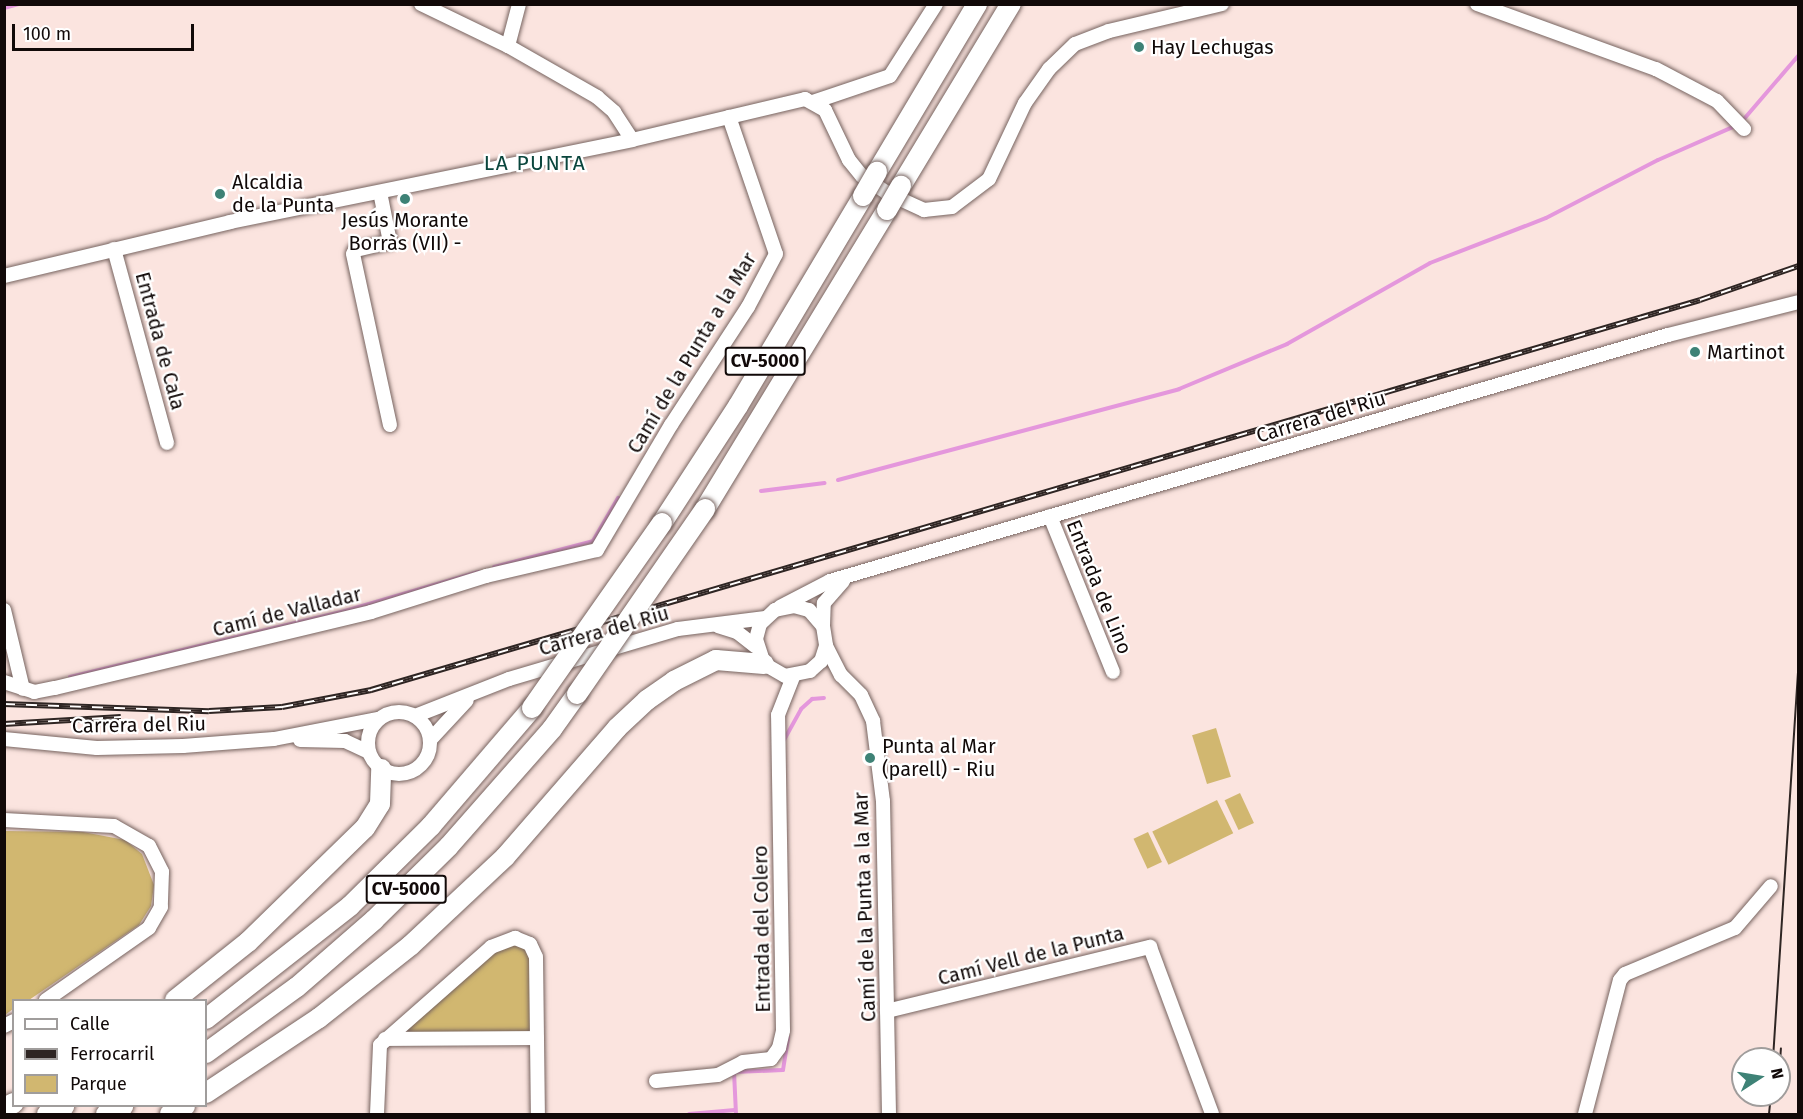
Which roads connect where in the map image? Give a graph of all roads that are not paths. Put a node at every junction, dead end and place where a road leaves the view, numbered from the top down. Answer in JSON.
{"nodes":[{"id":1,"x":422,"y":4,"type":"edge"},
{"id":2,"x":519,"y":4,"type":"edge"},
{"id":3,"x":936,"y":4,"type":"edge"},
{"id":4,"x":977,"y":4,"type":"edge"},
{"id":5,"x":1011,"y":4,"type":"edge"},
{"id":6,"x":1222,"y":4,"type":"edge"},
{"id":7,"x":1477,"y":4,"type":"edge"},
{"id":8,"x":508,"y":46,"type":"junction"},
{"id":9,"x":813,"y":102,"type":"junction"},
{"id":10,"x":729,"y":117,"type":"junction"},
{"id":11,"x":1744,"y":129,"type":"dead end"},
{"id":12,"x":632,"y":140,"type":"junction"},
{"id":13,"x":380,"y":192,"type":"junction"},
{"id":14,"x":114,"y":249,"type":"junction"},
{"id":15,"x":4,"y":276,"type":"edge"},
{"id":16,"x":1798,"y":302,"type":"edge"},
{"id":17,"x":390,"y":425,"type":"dead end"},
{"id":18,"x":167,"y":443,"type":"dead end"},
{"id":19,"x":1050,"y":516,"type":"junction"},
{"id":20,"x":578,"y":554,"type":"joint"},
{"id":21,"x":856,"y":574,"type":"junction"},
{"id":22,"x":780,"y":607,"type":"junction"},
{"id":23,"x":4,"y":610,"type":"edge"},
{"id":24,"x":765,"y":618,"type":"junction"},
{"id":25,"x":716,"y":625,"type":"junction"},
{"id":26,"x":823,"y":626,"type":"junction"},
{"id":27,"x":826,"y":646,"type":"junction"},
{"id":28,"x":760,"y":656,"type":"junction"},
{"id":29,"x":810,"y":672,"type":"junction"},
{"id":30,"x":1113,"y":672,"type":"dead end"},
{"id":31,"x":841,"y":675,"type":"junction"},
{"id":32,"x":793,"y":677,"type":"junction"},
{"id":33,"x":4,"y":682,"type":"edge"},
{"id":34,"x":23,"y":688,"type":"junction"},
{"id":35,"x":472,"y":695,"type":"junction"},
{"id":36,"x":415,"y":716,"type":"junction"},
{"id":37,"x":378,"y":719,"type":"junction"},
{"id":38,"x":4,"y":739,"type":"edge"},
{"id":39,"x":274,"y":739,"type":"junction"},
{"id":40,"x":430,"y":740,"type":"junction"},
{"id":41,"x":369,"y":752,"type":"junction"},
{"id":42,"x":381,"y":769,"type":"junction"},
{"id":43,"x":4,"y":820,"type":"edge"},
{"id":44,"x":1771,"y":886,"type":"dead end"},
{"id":45,"x":47,"y":999,"type":"edge"},
{"id":46,"x":176,"y":999,"type":"edge"},
{"id":47,"x":887,"y":1011,"type":"junction"},
{"id":48,"x":207,"y":1018,"type":"edge"},
{"id":49,"x":537,"y":1038,"type":"junction"},
{"id":50,"x":386,"y":1039,"type":"junction"},
{"id":51,"x":207,"y":1052,"type":"edge"},
{"id":52,"x":656,"y":1081,"type":"dead end"},
{"id":53,"x":207,"y":1092,"type":"edge"},
{"id":54,"x":62,"y":1107,"type":"edge"},
{"id":55,"x":121,"y":1107,"type":"edge"},
{"id":56,"x":47,"y":1114,"type":"edge"},
{"id":57,"x":106,"y":1114,"type":"edge"},
{"id":58,"x":377,"y":1114,"type":"edge"},
{"id":59,"x":538,"y":1114,"type":"edge"},
{"id":60,"x":889,"y":1114,"type":"edge"},
{"id":61,"x":1212,"y":1114,"type":"edge"},
{"id":62,"x":1585,"y":1114,"type":"edge"}],
"edges":[{"from":1,"to":8,"type":"street"},
{"from":2,"to":8,"type":"street"},
{"from":3,"to":9,"type":"street"},
{"from":4,"to":48,"type":"highway","number":"CV-5000","bridge":true},
{"from":5,"to":51,"type":"highway","number":"CV-5000","bridge":true},
{"from":6,"to":9,"type":"street"},
{"from":7,"to":11,"type":"street"},
{"from":8,"to":12,"type":"street"},
{"from":9,"to":10,"type":"street"},
{"from":10,"to":12,"type":"street"},
{"from":10,"to":20,"type":"street","name":"Camí de la Punta a la Mar"},
{"from":12,"to":13,"type":"street"},
{"from":13,"to":14,"type":"street"},
{"from":13,"to":17,"type":"street"},
{"from":14,"to":15,"type":"street"},
{"from":14,"to":18,"type":"street","name":"Entrada de Cala"},
{"from":16,"to":19,"type":"street","name":"Carrera del Riu"},
{"from":19,"to":21,"type":"street","name":"Carrera del Riu"},
{"from":19,"to":30,"type":"street","name":"Entrada de Lino"},
{"from":20,"to":34,"type":"street","name":"Camí de Valladar"},
{"from":21,"to":22,"type":"street","name":"Carrera del Riu"},
{"from":21,"to":26,"type":"street","name":"Carrera del Riu"},
{"from":22,"to":24,"type":"street"},
{"from":22,"to":26,"type":"street"},
{"from":23,"to":34,"type":"street"},
{"from":24,"to":25,"type":"street","name":"Carrera del Riu"},
{"from":24,"to":28,"type":"street"},
{"from":25,"to":28,"type":"street","name":"Carrera del Riu"},
{"from":25,"to":35,"type":"street","name":"Carrera del Riu"},
{"from":26,"to":27,"type":"street"},
{"from":27,"to":29,"type":"street"},
{"from":27,"to":31,"type":"street","name":"Camí de la Punta a la Mar"},
{"from":28,"to":32,"type":"street"},
{"from":28,"to":53,"type":"highway"},
{"from":29,"to":31,"type":"street"},
{"from":29,"to":32,"type":"street"},
{"from":31,"to":47,"type":"street","name":"Camí de la Punta a la Mar"},
{"from":32,"to":52,"type":"street","name":"Entrada del Colero"},
{"from":33,"to":34,"type":"street","name":"Camí de Valladar"},
{"from":35,"to":36,"type":"street","name":"Carrera del Riu"},
{"from":35,"to":40,"type":"street","name":"Carrera del Riu"},
{"from":36,"to":37,"type":"street"},
{"from":36,"to":40,"type":"street"},
{"from":37,"to":39,"type":"street","name":"Carrera del Riu"},
{"from":37,"to":41,"type":"street"},
{"from":38,"to":39,"type":"street","name":"Carrera del Riu"},
{"from":39,"to":41,"type":"street","name":"Carrera del Riu"},
{"from":40,"to":42,"type":"street"},
{"from":41,"to":42,"type":"street"},
{"from":42,"to":46,"type":"highway"},
{"from":43,"to":45,"type":"street"},
{"from":44,"to":62,"type":"street"},
{"from":47,"to":60,"type":"street","name":"Camí de la Punta a la Mar"},
{"from":47,"to":61,"type":"street","name":"Camí Vell de la Punta"},
{"from":49,"to":50,"type":"street"},
{"from":49,"to":50,"type":"street"},
{"from":49,"to":59,"type":"street"},
{"from":50,"to":58,"type":"street"},
{"from":54,"to":56,"type":"highway"},
{"from":55,"to":57,"type":"highway"}]}
